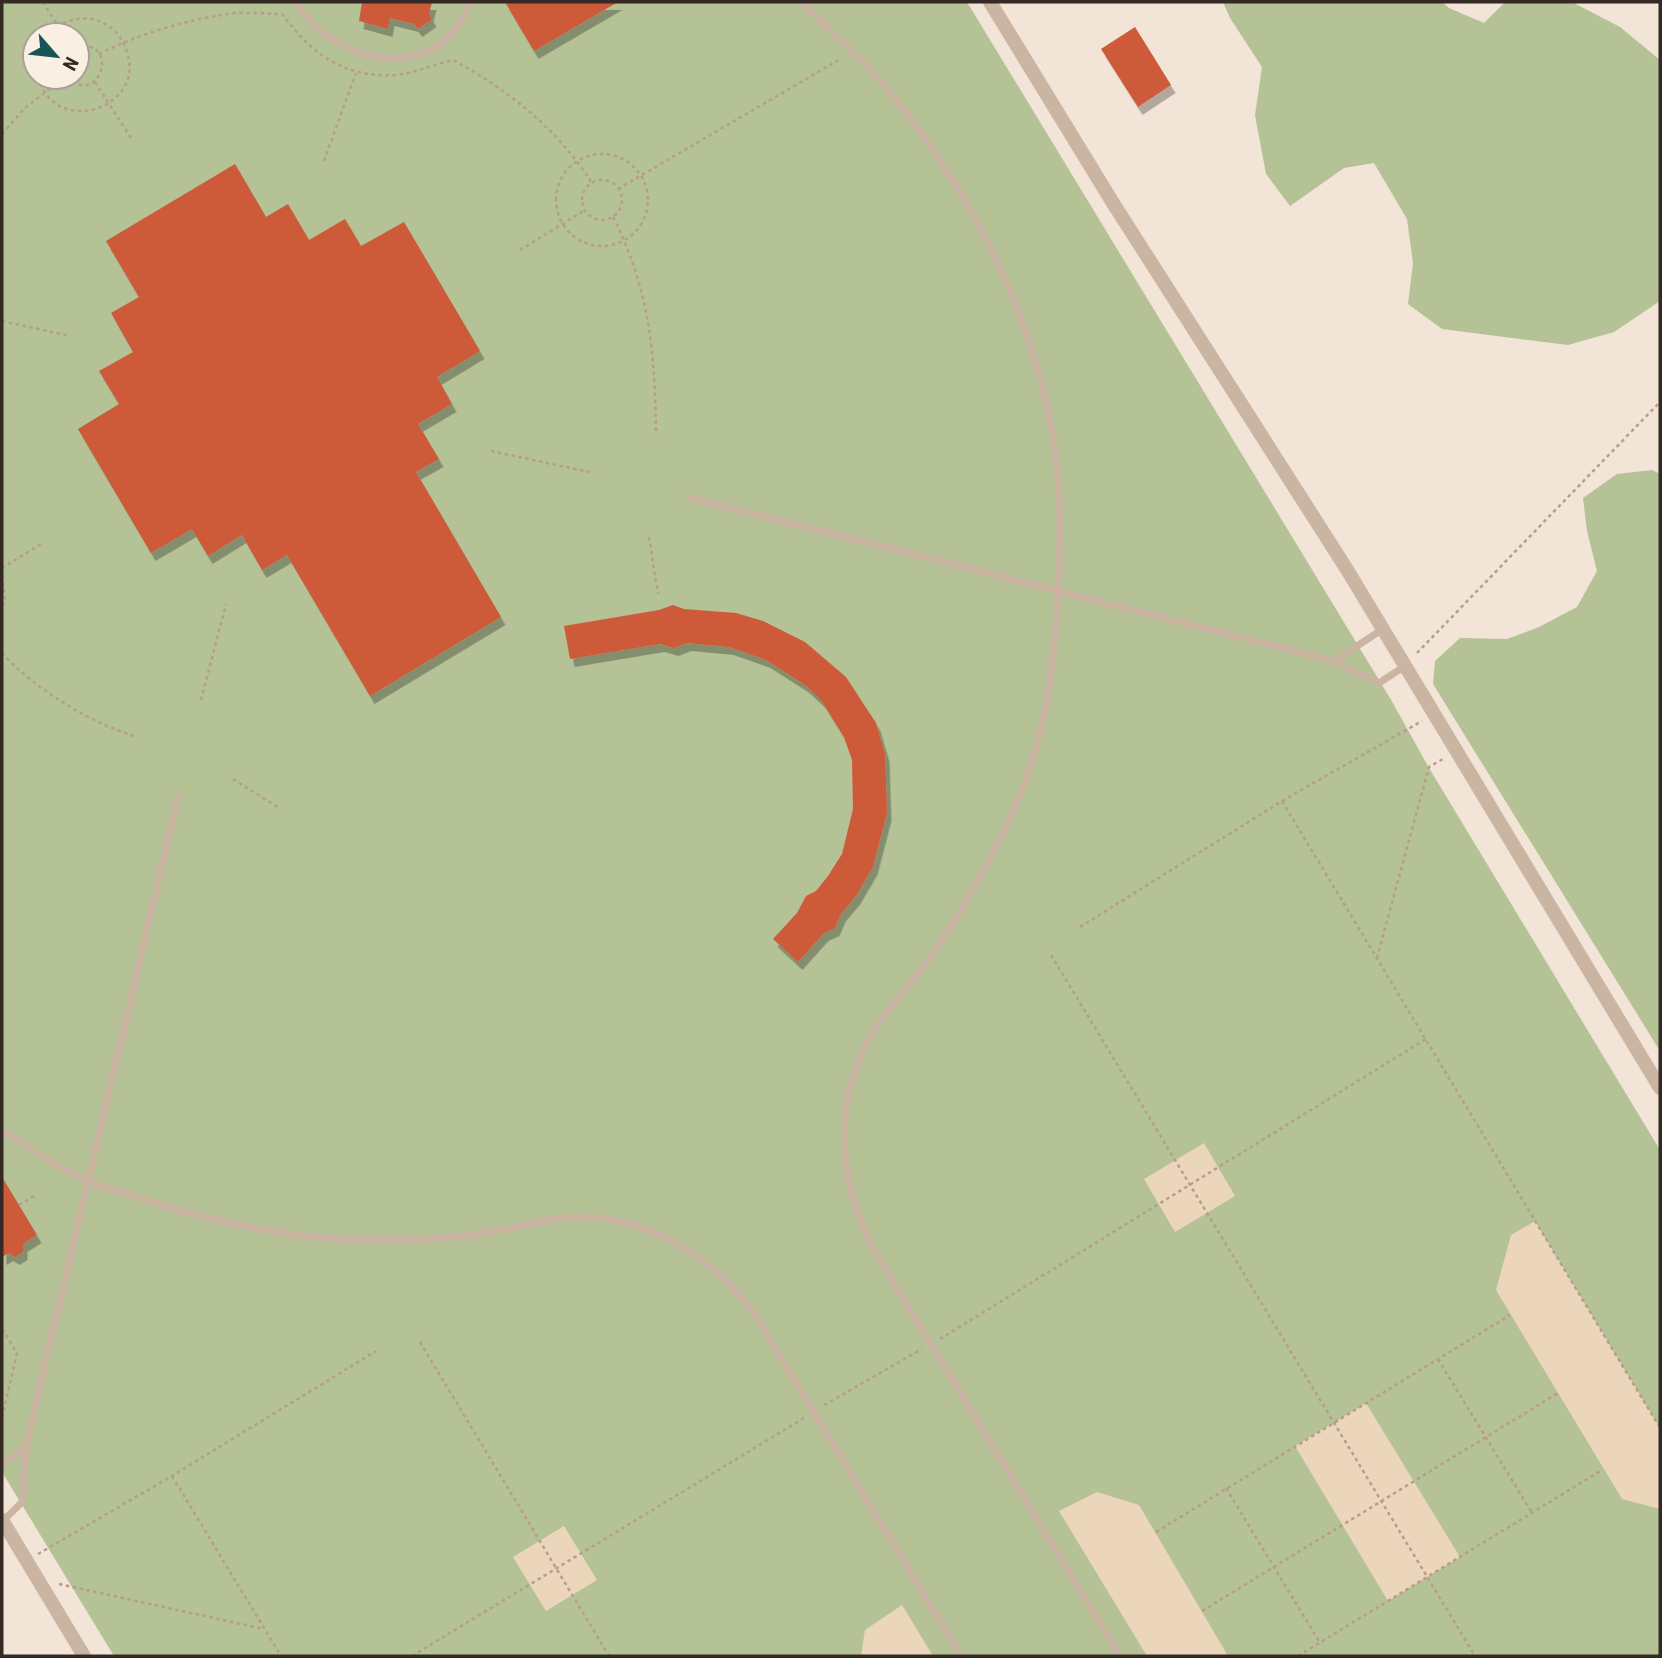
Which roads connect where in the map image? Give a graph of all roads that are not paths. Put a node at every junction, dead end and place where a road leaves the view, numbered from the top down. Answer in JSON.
{"nodes":[{"id":1,"x":297,"y":2,"type":"edge"},
{"id":2,"x":471,"y":2,"type":"edge"},
{"id":3,"x":802,"y":2,"type":"edge"},
{"id":4,"x":990,"y":2,"type":"edge"},
{"id":5,"x":688,"y":497,"type":"dead end"},
{"id":6,"x":1058,"y":591,"type":"junction"},
{"id":7,"x":1383,"y":629,"type":"junction"},
{"id":8,"x":1334,"y":661,"type":"junction"},
{"id":9,"x":1405,"y":666,"type":"junction"},
{"id":10,"x":178,"y":796,"type":"dead end"},
{"id":11,"x":1660,"y":1088,"type":"edge"},
{"id":12,"x":2,"y":1130,"type":"edge"},
{"id":13,"x":88,"y":1181,"type":"junction"},
{"id":14,"x":26,"y":1446,"type":"junction"},
{"id":15,"x":2,"y":1466,"type":"edge"},
{"id":16,"x":2,"y":1520,"type":"edge"},
{"id":17,"x":84,"y":1656,"type":"edge"},
{"id":18,"x":961,"y":1656,"type":"edge"},
{"id":19,"x":1120,"y":1656,"type":"edge"}],
"edges":[{"from":1,"to":2,"type":"lane"},
{"from":3,"to":6,"type":"lane"},
{"from":4,"to":7,"type":"street"},
{"from":5,"to":6,"type":"lane"},
{"from":6,"to":8,"type":"lane"},
{"from":6,"to":19,"type":"lane"},
{"from":7,"to":8,"type":"lane"},
{"from":7,"to":9,"type":"street"},
{"from":8,"to":9,"type":"lane"},
{"from":9,"to":11,"type":"street"},
{"from":10,"to":13,"type":"lane"},
{"from":12,"to":13,"type":"lane"},
{"from":13,"to":14,"type":"lane"},
{"from":13,"to":18,"type":"lane"},
{"from":14,"to":15,"type":"lane"},
{"from":14,"to":16,"type":"lane"},
{"from":16,"to":17,"type":"street"}]}
